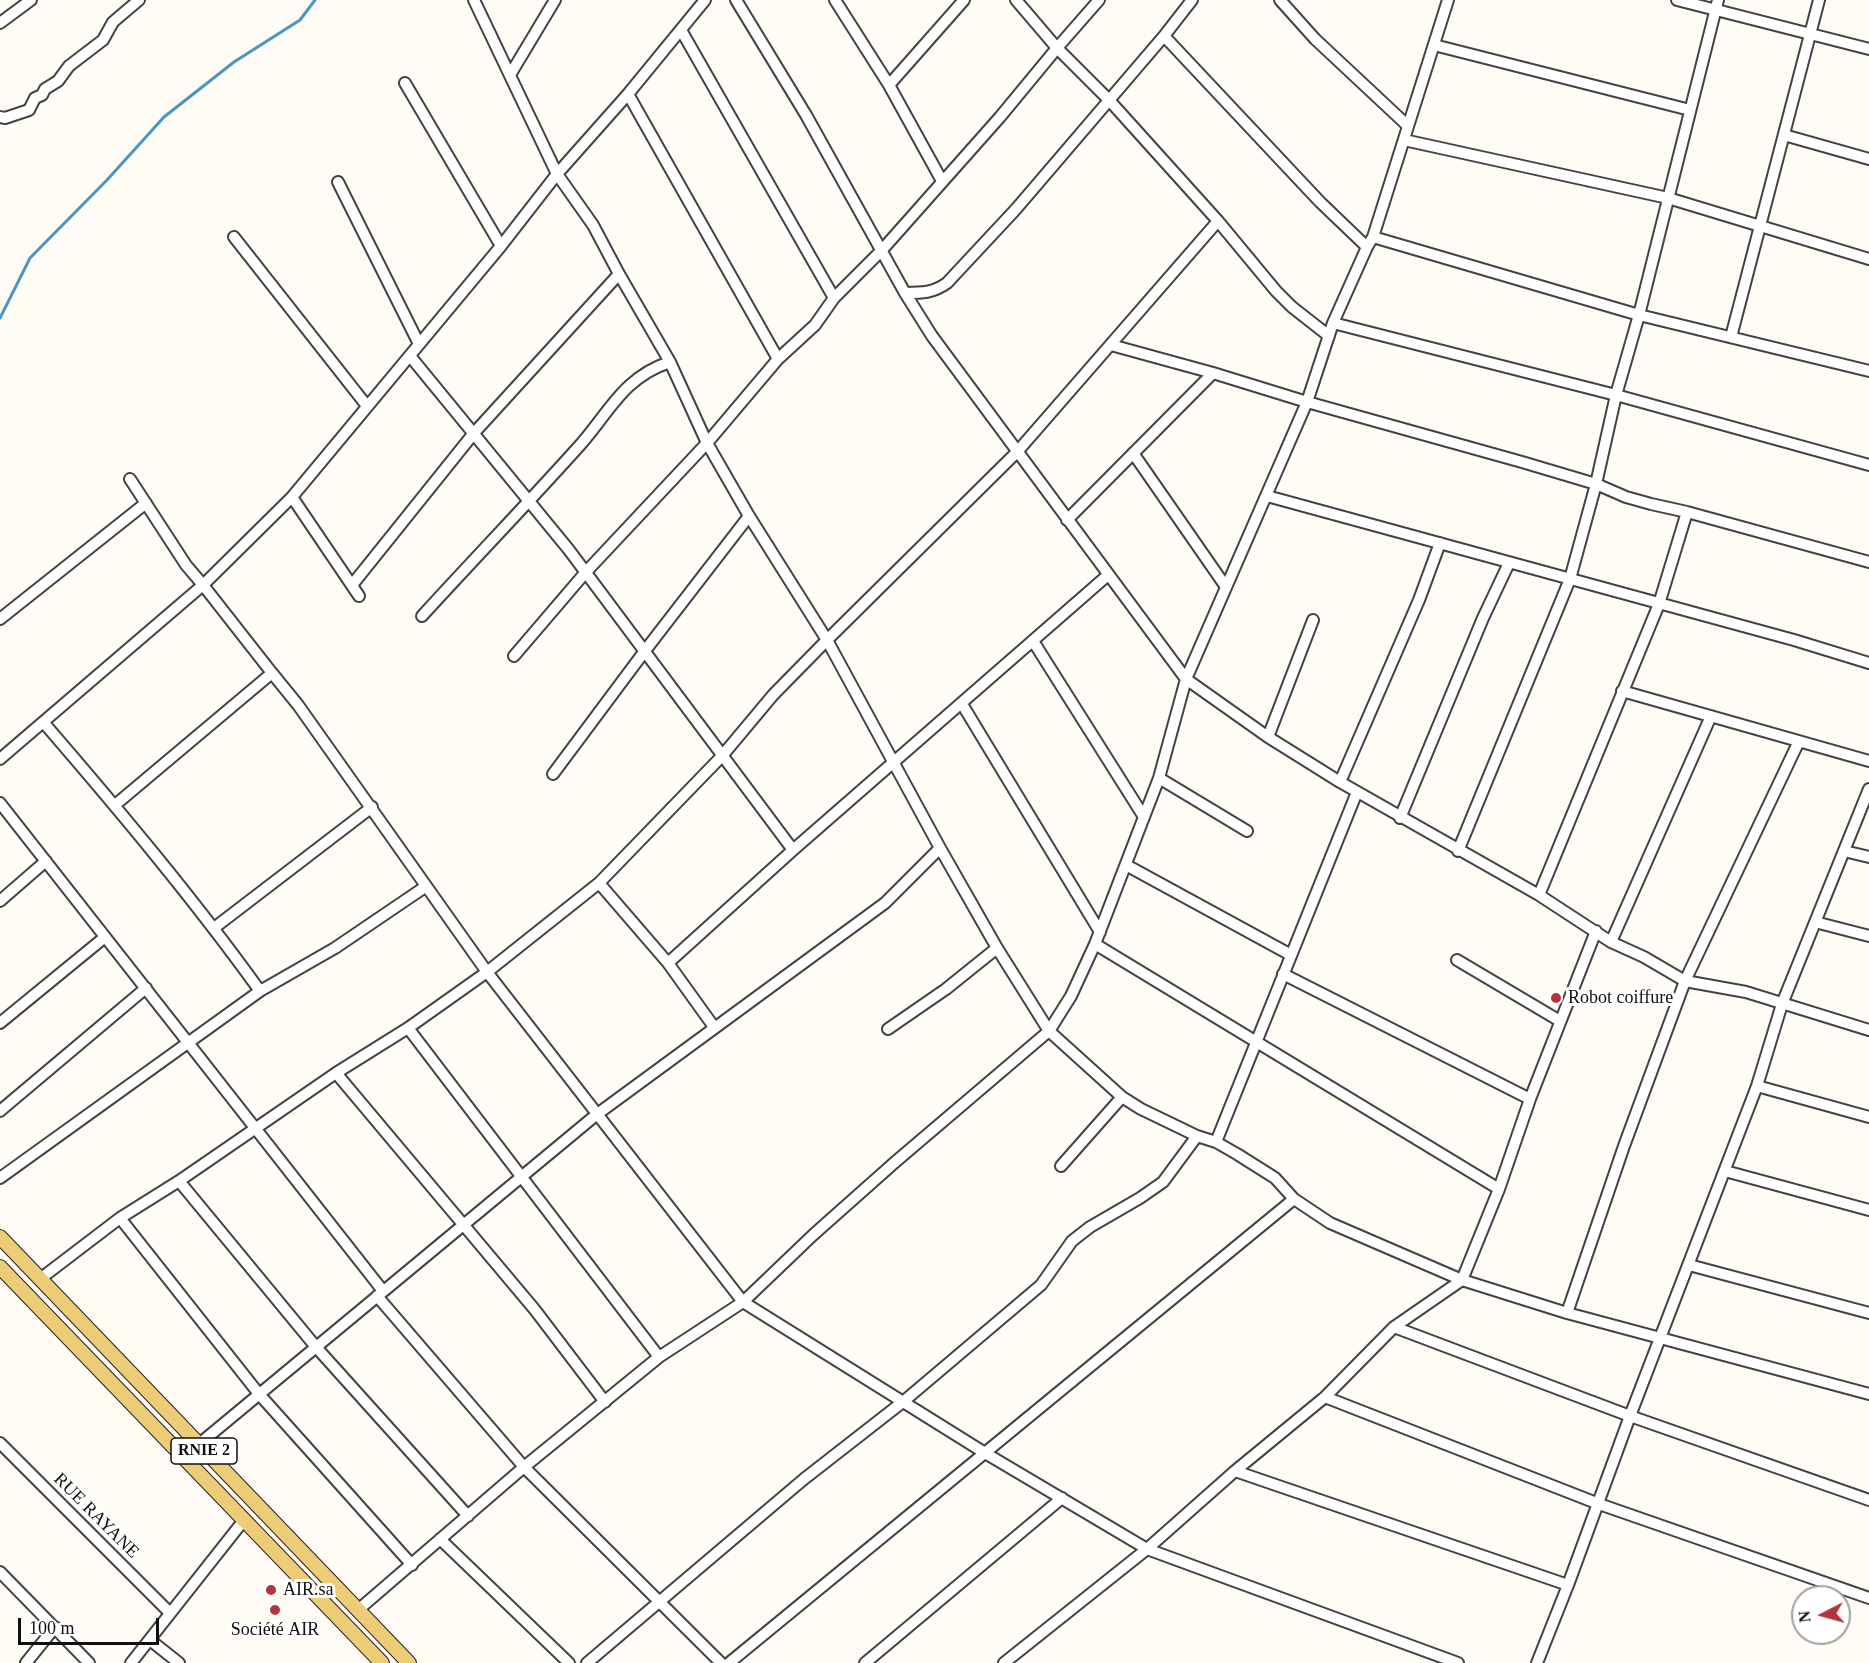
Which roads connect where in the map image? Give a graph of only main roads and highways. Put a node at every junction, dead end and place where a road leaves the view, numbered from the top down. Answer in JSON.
{"nodes":[{"id":1,"x":0,"y":1237,"type":"edge"},
{"id":2,"x":0,"y":1267,"type":"edge"},
{"id":3,"x":382,"y":1663,"type":"edge"},
{"id":4,"x":409,"y":1663,"type":"edge"}],
"edges":[{"from":1,"to":4,"type":"main road","number":"RNIE 2"},
{"from":2,"to":3,"type":"main road","number":"RNIE 2"}]}
